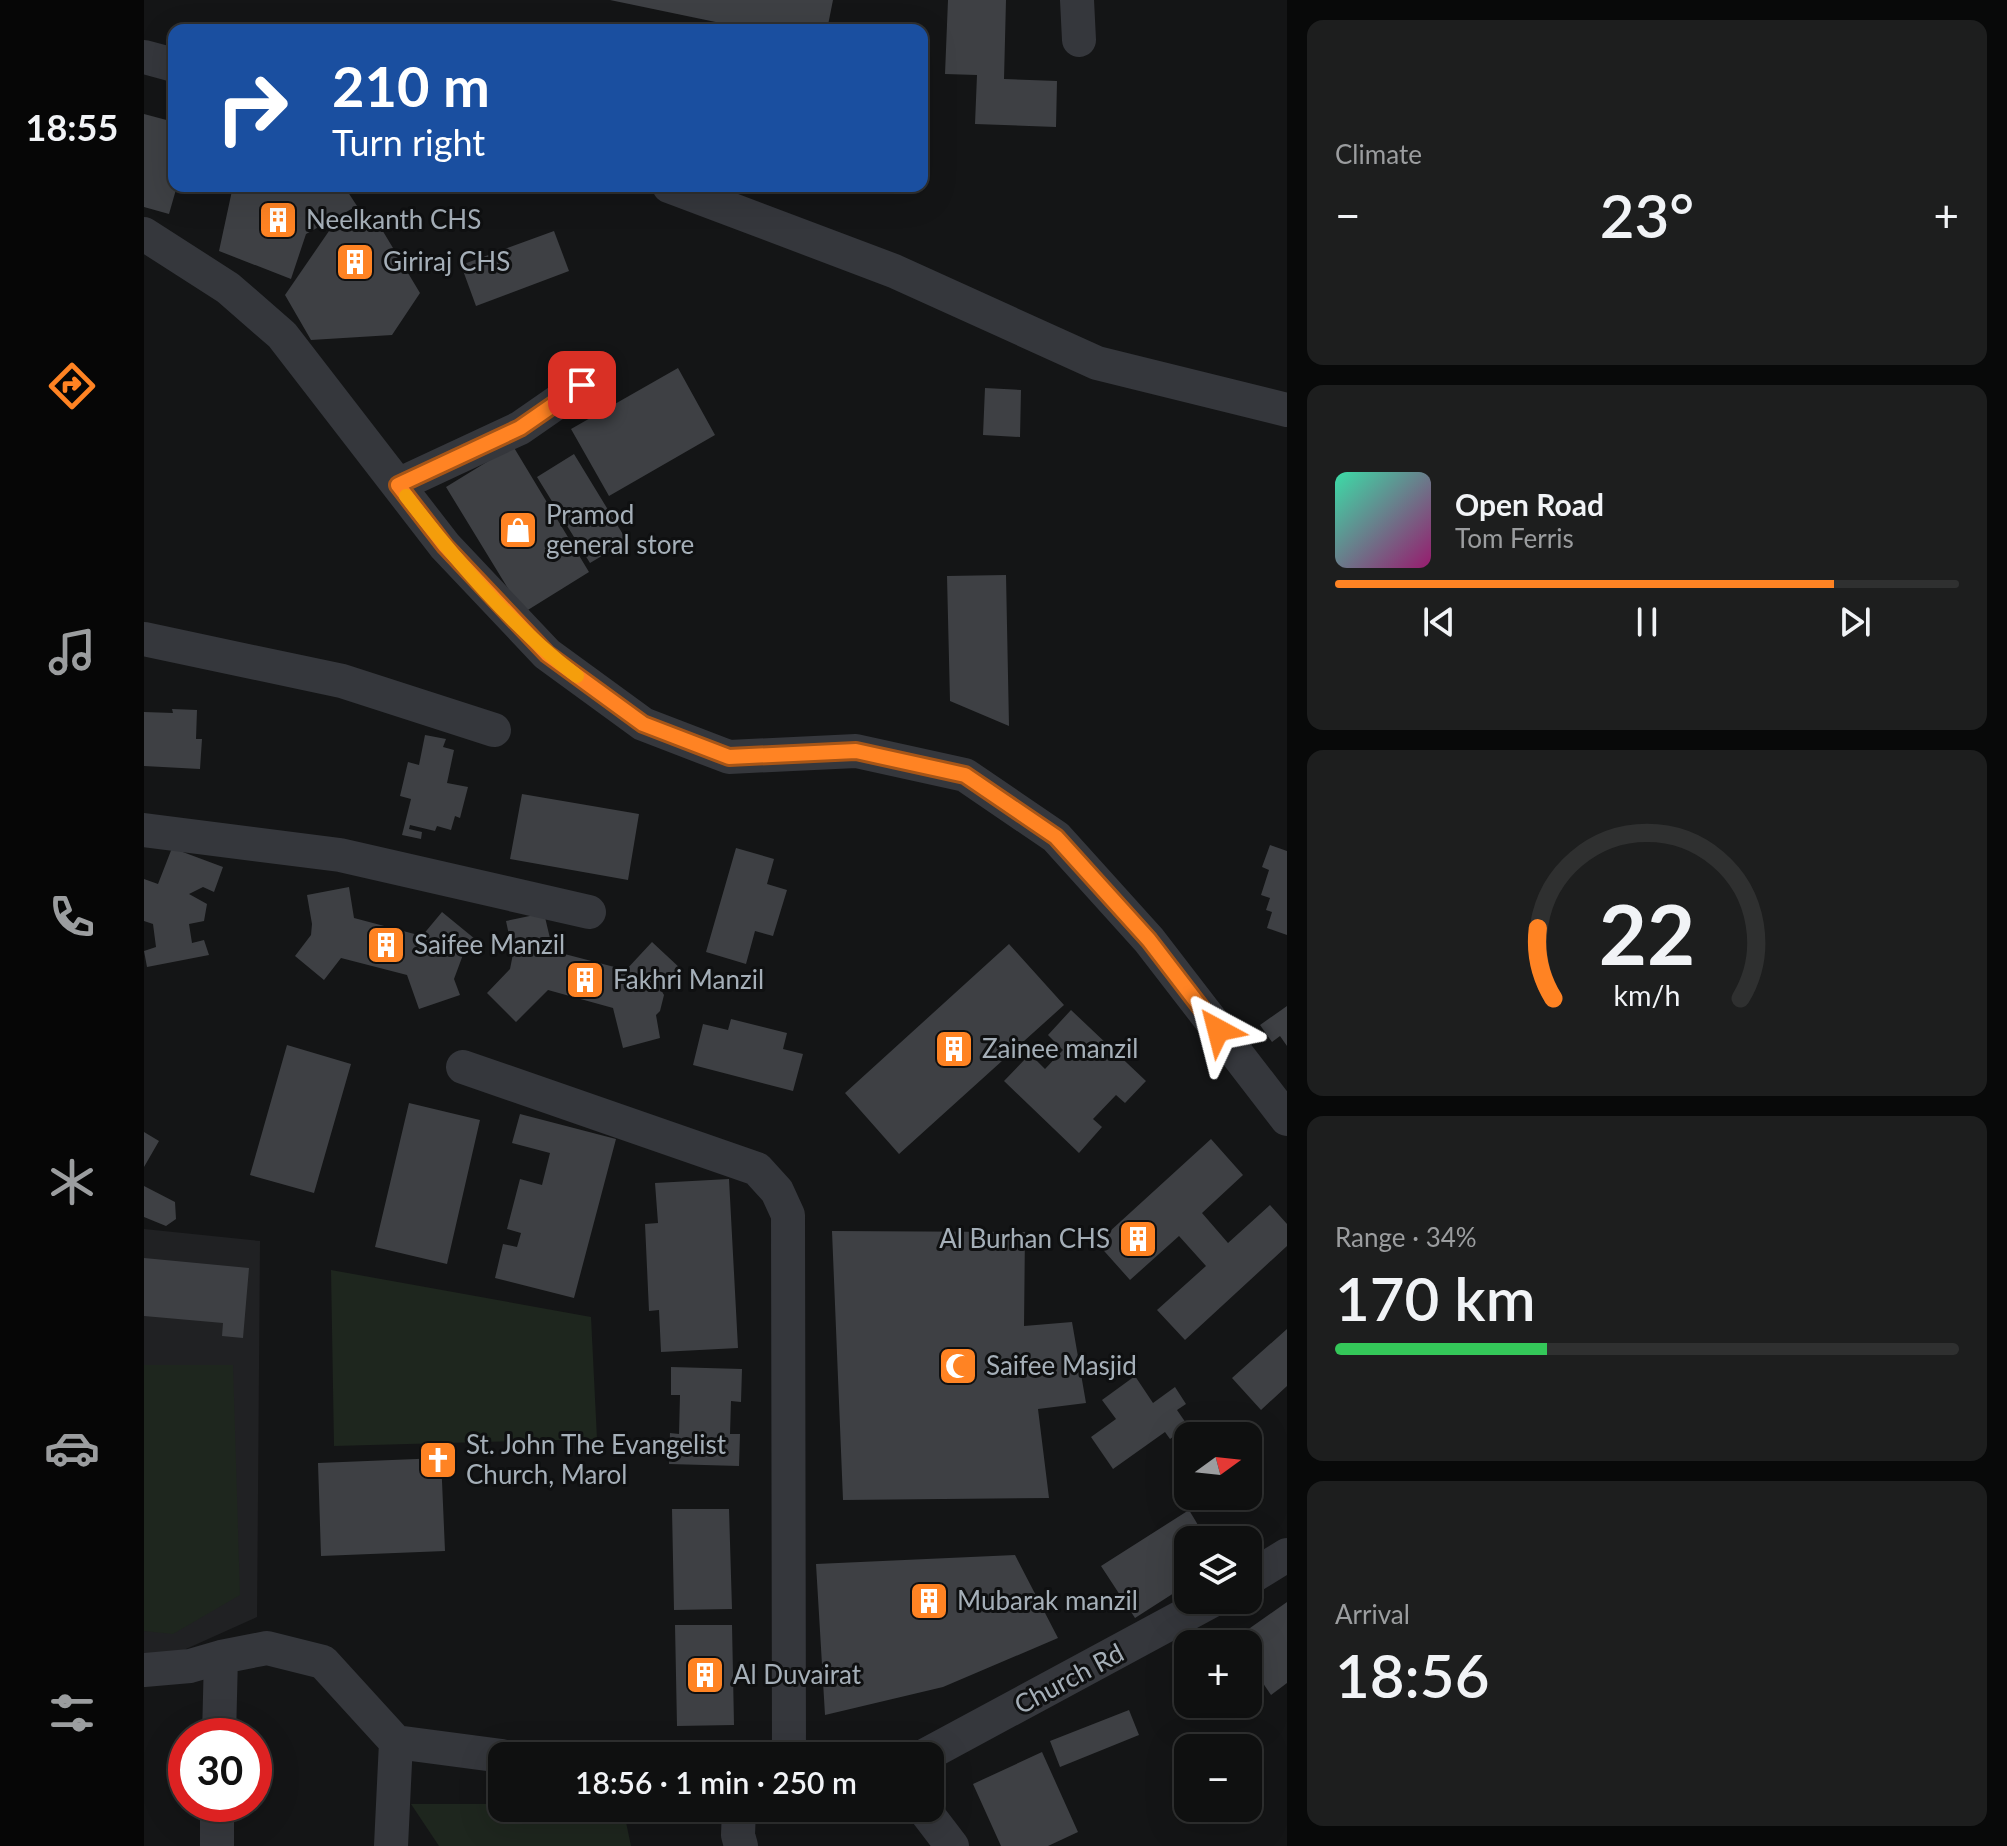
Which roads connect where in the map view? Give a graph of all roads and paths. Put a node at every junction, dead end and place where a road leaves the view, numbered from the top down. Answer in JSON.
{"nodes":[{"id":1,"x":1077,"y":0,"type":"edge"},
{"id":2,"x":1079,"y":40,"type":"dead end"},
{"id":3,"x":144,"y":57,"type":"edge"},
{"id":4,"x":168,"y":63,"type":"edge"},
{"id":5,"x":685,"y":192,"type":"edge"},
{"id":6,"x":144,"y":234,"type":"edge"},
{"id":7,"x":582,"y":385,"type":"dead end"},
{"id":8,"x":1287,"y":410,"type":"edge"},
{"id":9,"x":398,"y":485,"type":"junction"},
{"id":10,"x":144,"y":639,"type":"edge"},
{"id":11,"x":494,"y":730,"type":"dead end"},
{"id":12,"x":144,"y":830,"type":"edge"},
{"id":13,"x":589,"y":912,"type":"dead end"},
{"id":14,"x":463,"y":1067,"type":"dead end"},
{"id":15,"x":1287,"y":1119,"type":"edge"},
{"id":16,"x":1287,"y":1555,"type":"edge"},
{"id":17,"x":1262,"y":1570,"type":"edge"},
{"id":18,"x":1187,"y":1614,"type":"edge"},
{"id":19,"x":221,"y":1657,"type":"junction"},
{"id":20,"x":144,"y":1670,"type":"edge"},
{"id":21,"x":219,"y":1718,"type":"edge"},
{"id":22,"x":396,"y":1742,"type":"junction"},
{"id":23,"x":789,"y":1742,"type":"edge"},
{"id":24,"x":944,"y":1745,"type":"edge"},
{"id":25,"x":488,"y":1754,"type":"edge"},
{"id":26,"x":217,"y":1822,"type":"edge"},
{"id":27,"x":738,"y":1822,"type":"edge"},
{"id":28,"x":934,"y":1822,"type":"edge"},
{"id":29,"x":217,"y":1846,"type":"edge"},
{"id":30,"x":391,"y":1846,"type":"edge"},
{"id":31,"x":741,"y":1846,"type":"edge"},
{"id":32,"x":952,"y":1846,"type":"edge"}],
"edges":[{"from":1,"to":2,"type":"street"},
{"from":3,"to":4,"type":"street"},
{"from":5,"to":8,"type":"street"},
{"from":6,"to":9,"type":"street"},
{"from":7,"to":9,"type":"street"},
{"from":9,"to":15,"type":"street"},
{"from":10,"to":11,"type":"street"},
{"from":12,"to":13,"type":"street"},
{"from":14,"to":23,"type":"street"},
{"from":16,"to":17,"type":"street"},
{"from":18,"to":24,"type":"street","name":"Church Rd"},
{"from":19,"to":20,"type":"street"},
{"from":19,"to":21,"type":"street"},
{"from":19,"to":22,"type":"street"},
{"from":22,"to":25,"type":"street"},
{"from":22,"to":30,"type":"street"},
{"from":26,"to":29,"type":"street"},
{"from":27,"to":31,"type":"street"},
{"from":28,"to":32,"type":"street"}]}
